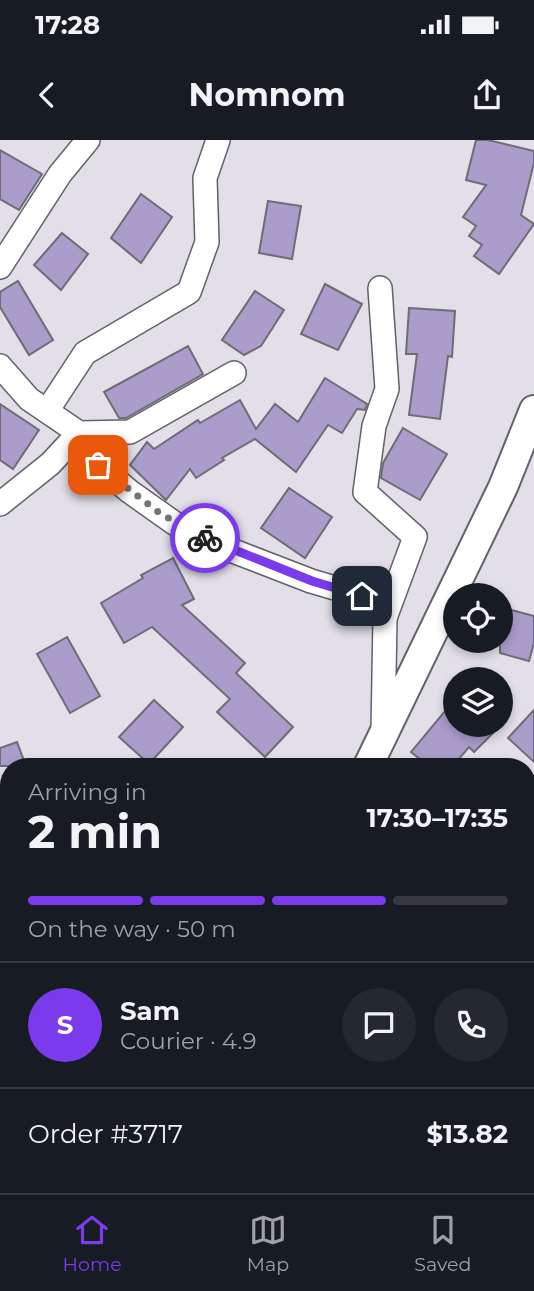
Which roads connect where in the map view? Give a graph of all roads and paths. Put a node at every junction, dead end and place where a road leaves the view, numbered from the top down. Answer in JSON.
{"nodes":[{"id":1,"x":88,"y":140,"type":"edge"},
{"id":2,"x":218,"y":140,"type":"edge"},
{"id":3,"x":0,"y":267,"type":"edge"},
{"id":4,"x":380,"y":288,"type":"dead end"},
{"id":5,"x":0,"y":366,"type":"edge"},
{"id":6,"x":234,"y":373,"type":"dead end"},
{"id":7,"x":534,"y":410,"type":"edge"},
{"id":8,"x":47,"y":411,"type":"junction"},
{"id":9,"x":79,"y":433,"type":"junction"},
{"id":10,"x":0,"y":504,"type":"edge"},
{"id":11,"x":385,"y":618,"type":"junction"},
{"id":12,"x":383,"y":732,"type":"junction"},
{"id":13,"x":372,"y":758,"type":"edge"}],
"edges":[{"from":1,"to":3,"type":"street"},
{"from":2,"to":8,"type":"street"},
{"from":4,"to":11,"type":"street"},
{"from":5,"to":8,"type":"street"},
{"from":6,"to":9,"type":"street"},
{"from":7,"to":12,"type":"main road"},
{"from":8,"to":9,"type":"street"},
{"from":9,"to":10,"type":"street"},
{"from":9,"to":11,"type":"street"},
{"from":11,"to":12,"type":"street"},
{"from":12,"to":13,"type":"main road"}]}
